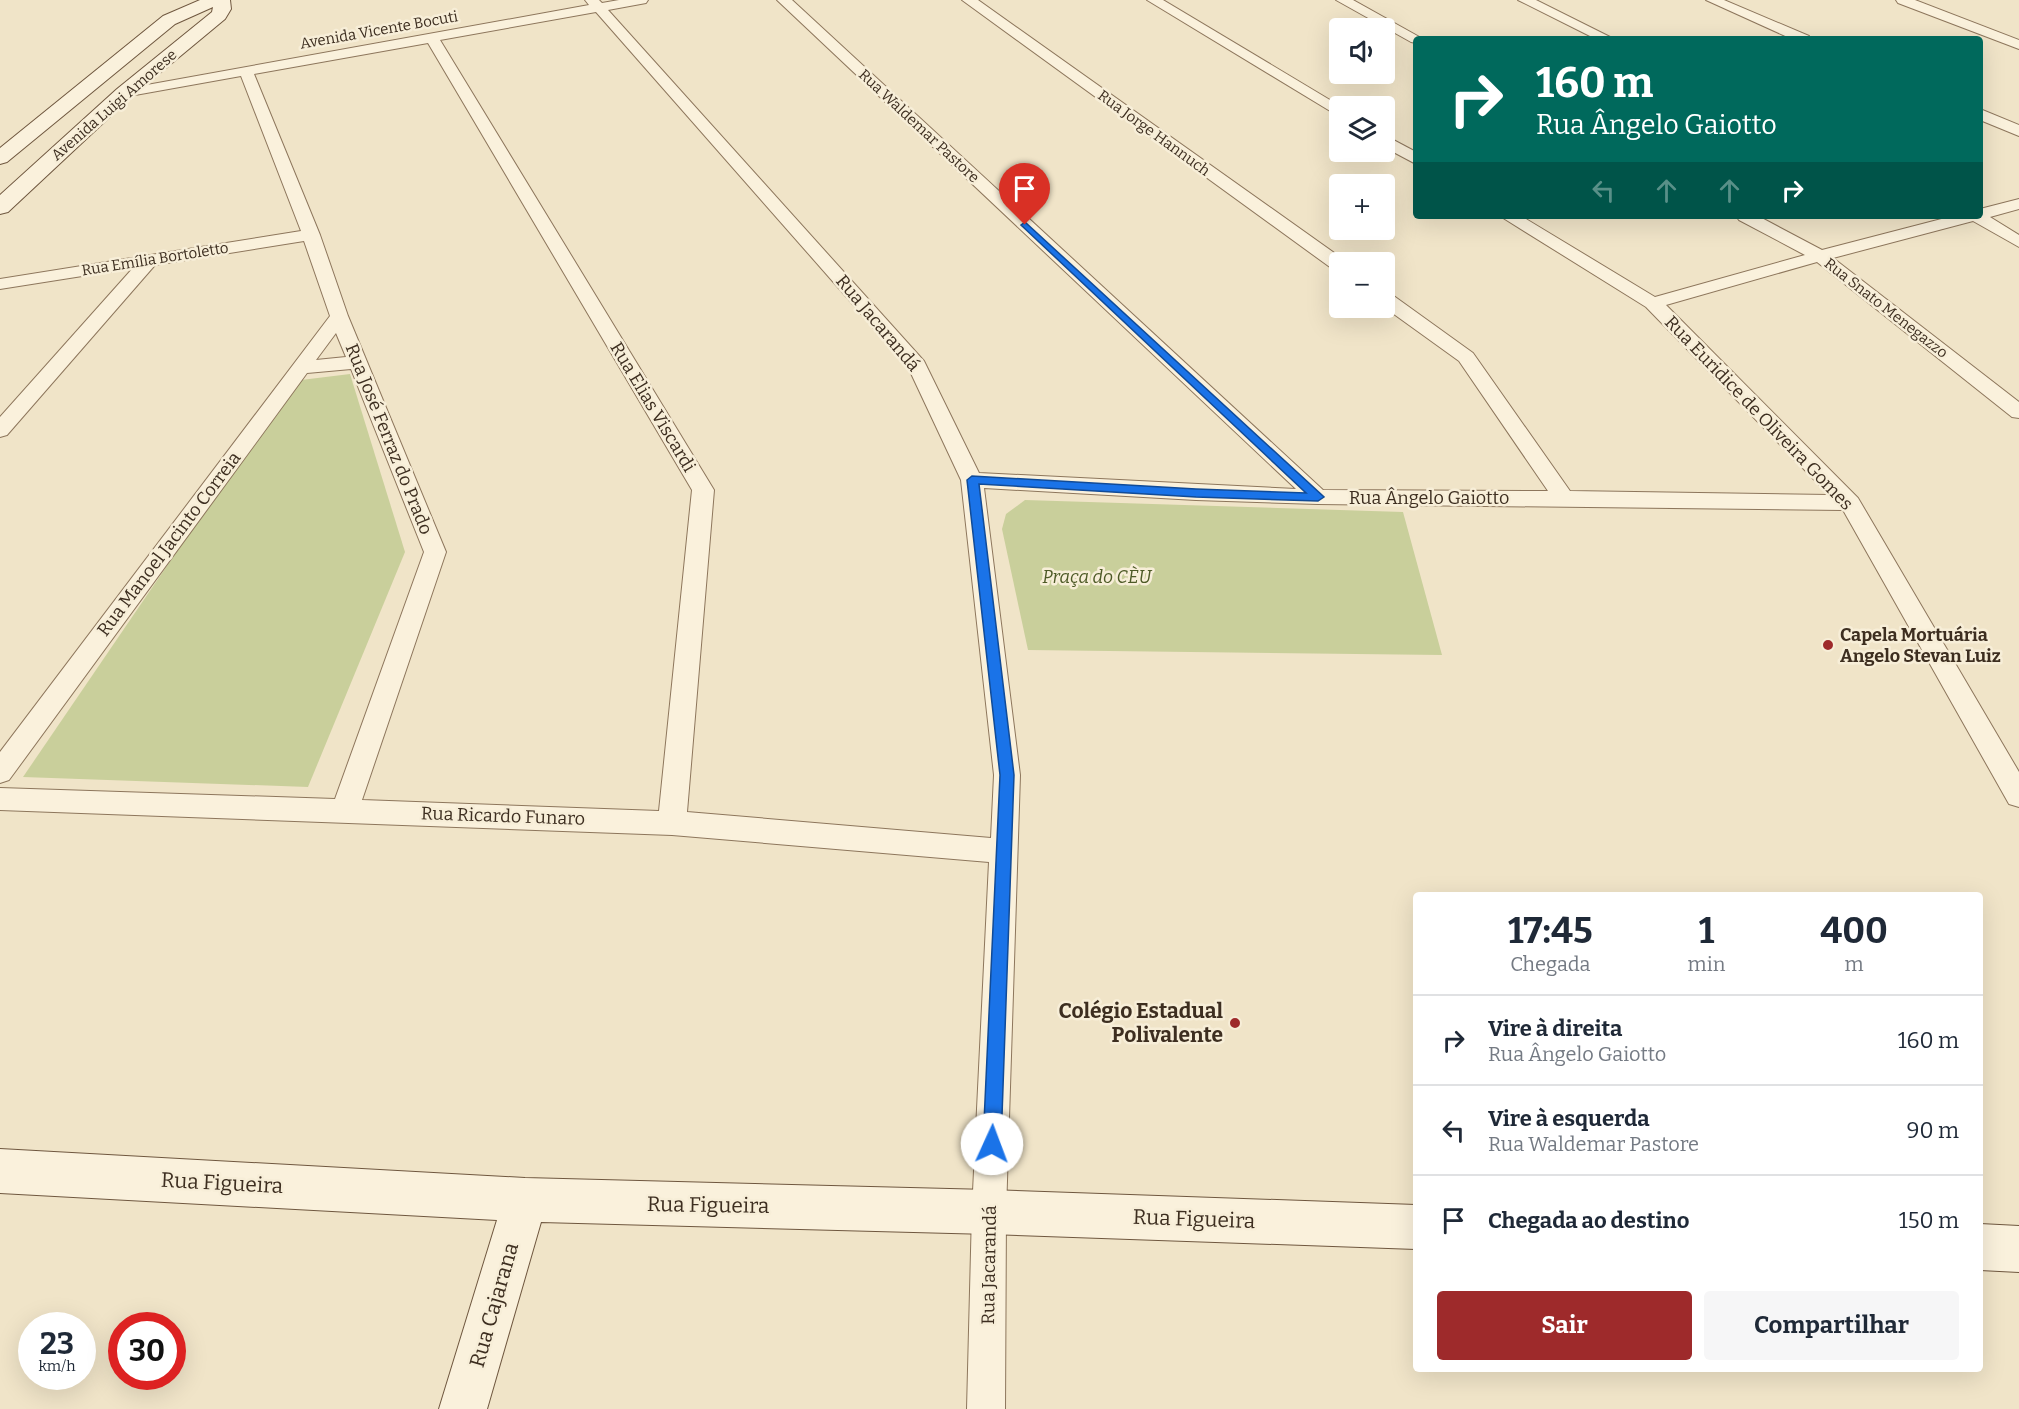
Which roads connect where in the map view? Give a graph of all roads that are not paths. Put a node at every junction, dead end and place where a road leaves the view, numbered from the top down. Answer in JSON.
{"nodes":[{"id":1,"x":215,"y":0,"type":"edge"},
{"id":2,"x":221,"y":0,"type":"edge"},
{"id":3,"x":640,"y":0,"type":"edge"},
{"id":4,"x":784,"y":0,"type":"edge"},
{"id":5,"x":969,"y":0,"type":"edge"},
{"id":6,"x":1154,"y":0,"type":"edge"},
{"id":7,"x":1344,"y":0,"type":"edge"},
{"id":8,"x":1525,"y":0,"type":"edge"},
{"id":9,"x":1713,"y":0,"type":"edge"},
{"id":10,"x":1903,"y":0,"type":"edge"},
{"id":11,"x":595,"y":4,"type":"edge"},
{"id":12,"x":1601,"y":36,"type":"edge"},
{"id":13,"x":1797,"y":36,"type":"edge"},
{"id":14,"x":1413,"y":37,"type":"edge"},
{"id":15,"x":432,"y":38,"type":"junction"},
{"id":16,"x":2019,"y":45,"type":"edge"},
{"id":17,"x":246,"y":71,"type":"junction"},
{"id":18,"x":124,"y":93,"type":"junction"},
{"id":19,"x":1329,"y":106,"type":"edge"},
{"id":20,"x":1983,"y":115,"type":"edge"},
{"id":21,"x":2019,"y":131,"type":"edge"},
{"id":22,"x":1395,"y":147,"type":"edge"},
{"id":23,"x":1413,"y":157,"type":"edge"},
{"id":24,"x":0,"y":158,"type":"edge"},
{"id":25,"x":2019,"y":204,"type":"edge"},
{"id":26,"x":0,"y":207,"type":"edge"},
{"id":27,"x":1983,"y":213,"type":"edge"},
{"id":28,"x":1514,"y":219,"type":"edge"},
{"id":29,"x":1751,"y":219,"type":"edge"},
{"id":30,"x":1962,"y":219,"type":"edge"},
{"id":31,"x":1983,"y":219,"type":"edge"},
{"id":32,"x":311,"y":235,"type":"junction"},
{"id":33,"x":2019,"y":242,"type":"edge"},
{"id":34,"x":1820,"y":256,"type":"junction"},
{"id":35,"x":1329,"y":258,"type":"edge"},
{"id":36,"x":150,"y":260,"type":"junction"},
{"id":37,"x":0,"y":284,"type":"edge"},
{"id":38,"x":1653,"y":303,"type":"junction"},
{"id":39,"x":1395,"y":306,"type":"edge"},
{"id":40,"x":339,"y":316,"type":"junction"},
{"id":41,"x":357,"y":362,"type":"junction"},
{"id":42,"x":300,"y":368,"type":"junction"},
{"id":43,"x":2019,"y":412,"type":"edge"},
{"id":44,"x":0,"y":430,"type":"edge"},
{"id":45,"x":972,"y":480,"type":"junction"},
{"id":46,"x":1318,"y":497,"type":"junction"},
{"id":47,"x":1564,"y":498,"type":"junction"},
{"id":48,"x":1850,"y":503,"type":"junction"},
{"id":49,"x":0,"y":772,"type":"edge"},
{"id":50,"x":2019,"y":796,"type":"edge"},
{"id":51,"x":0,"y":798,"type":"edge"},
{"id":52,"x":345,"y":810,"type":"junction"},
{"id":53,"x":672,"y":823,"type":"junction"},
{"id":54,"x":1005,"y":851,"type":"junction"},
{"id":55,"x":0,"y":1171,"type":"edge"},
{"id":56,"x":525,"y":1200,"type":"junction"},
{"id":57,"x":989,"y":1212,"type":"junction"},
{"id":58,"x":1413,"y":1227,"type":"edge"},
{"id":59,"x":1983,"y":1247,"type":"edge"},
{"id":60,"x":2019,"y":1249,"type":"edge"},
{"id":61,"x":464,"y":1409,"type":"edge"},
{"id":62,"x":986,"y":1409,"type":"edge"}],
"edges":[{"from":1,"to":24,"type":"street","name":"Avenida Luigi Amorese"},
{"from":2,"to":18,"type":"street","name":"Avenida Luigi Amorese"},
{"from":3,"to":11,"type":"street","name":"Avenida Vicente Bocuti"},
{"from":4,"to":46,"type":"street","name":"Rua Waldemar Pastore"},
{"from":5,"to":35,"type":"street","name":"Rua Jorge Hannuch"},
{"from":6,"to":19,"type":"street"},
{"from":7,"to":14,"type":"street"},
{"from":8,"to":12,"type":"street"},
{"from":9,"to":13,"type":"street"},
{"from":10,"to":16,"type":"street"},
{"from":11,"to":15,"type":"street","name":"Avenida Vicente Bocuti"},
{"from":11,"to":45,"type":"street","name":"Rua Jacarandá"},
{"from":15,"to":17,"type":"street","name":"Avenida Vicente Bocuti"},
{"from":15,"to":53,"type":"street","name":"Rua Elias Viscardi"},
{"from":17,"to":18,"type":"street","name":"Avenida Vicente Bocuti"},
{"from":17,"to":32,"type":"street","name":"Rua José Ferraz do Prado"},
{"from":18,"to":26,"type":"street","name":"Avenida Luigi Amorese"},
{"from":20,"to":21,"type":"street"},
{"from":22,"to":23,"type":"street"},
{"from":25,"to":27,"type":"street"},
{"from":28,"to":38,"type":"street","name":"Rua Euridice de Oliveira Gomes"},
{"from":29,"to":34,"type":"street","name":"Rua Snato Menegazzo"},
{"from":30,"to":34,"type":"street"},
{"from":31,"to":33,"type":"street"},
{"from":32,"to":36,"type":"street","name":"Rua Emília Bortoletto"},
{"from":32,"to":40,"type":"street","name":"Rua José Ferraz do Prado"},
{"from":34,"to":38,"type":"street"},
{"from":34,"to":43,"type":"street","name":"Rua Snato Menegazzo"},
{"from":36,"to":37,"type":"street","name":"Rua Emília Bortoletto"},
{"from":36,"to":44,"type":"street"},
{"from":38,"to":48,"type":"street","name":"Rua Euridice de Oliveira Gomes"},
{"from":39,"to":47,"type":"street"},
{"from":40,"to":41,"type":"street","name":"Rua José Ferraz do Prado"},
{"from":40,"to":42,"type":"street","name":"Rua Manoel Jacinto Correia"},
{"from":41,"to":42,"type":"street"},
{"from":41,"to":52,"type":"street","name":"Rua José Ferraz do Prado"},
{"from":42,"to":49,"type":"street","name":"Rua Manoel Jacinto Correia"},
{"from":45,"to":46,"type":"street","name":"Rua Ângelo Gaiotto"},
{"from":45,"to":54,"type":"street","name":"Rua Jacarandá"},
{"from":46,"to":47,"type":"street","name":"Rua Ângelo Gaiotto"},
{"from":47,"to":48,"type":"street","name":"Rua Ângelo Gaiotto"},
{"from":48,"to":50,"type":"street","name":"Rua Euridice de Oliveira Gomes"},
{"from":51,"to":52,"type":"street","name":"Rua Ricardo Funaro"},
{"from":52,"to":53,"type":"street","name":"Rua Ricardo Funaro"},
{"from":53,"to":54,"type":"street","name":"Rua Ricardo Funaro"},
{"from":54,"to":57,"type":"street","name":"Rua Jacarandá"},
{"from":55,"to":56,"type":"street","name":"Rua Figueira"},
{"from":56,"to":57,"type":"street","name":"Rua Figueira"},
{"from":56,"to":61,"type":"street","name":"Rua Cajarana"},
{"from":57,"to":58,"type":"street","name":"Rua Figueira"},
{"from":57,"to":62,"type":"street","name":"Rua Jacarandá"},
{"from":59,"to":60,"type":"street"}]}
